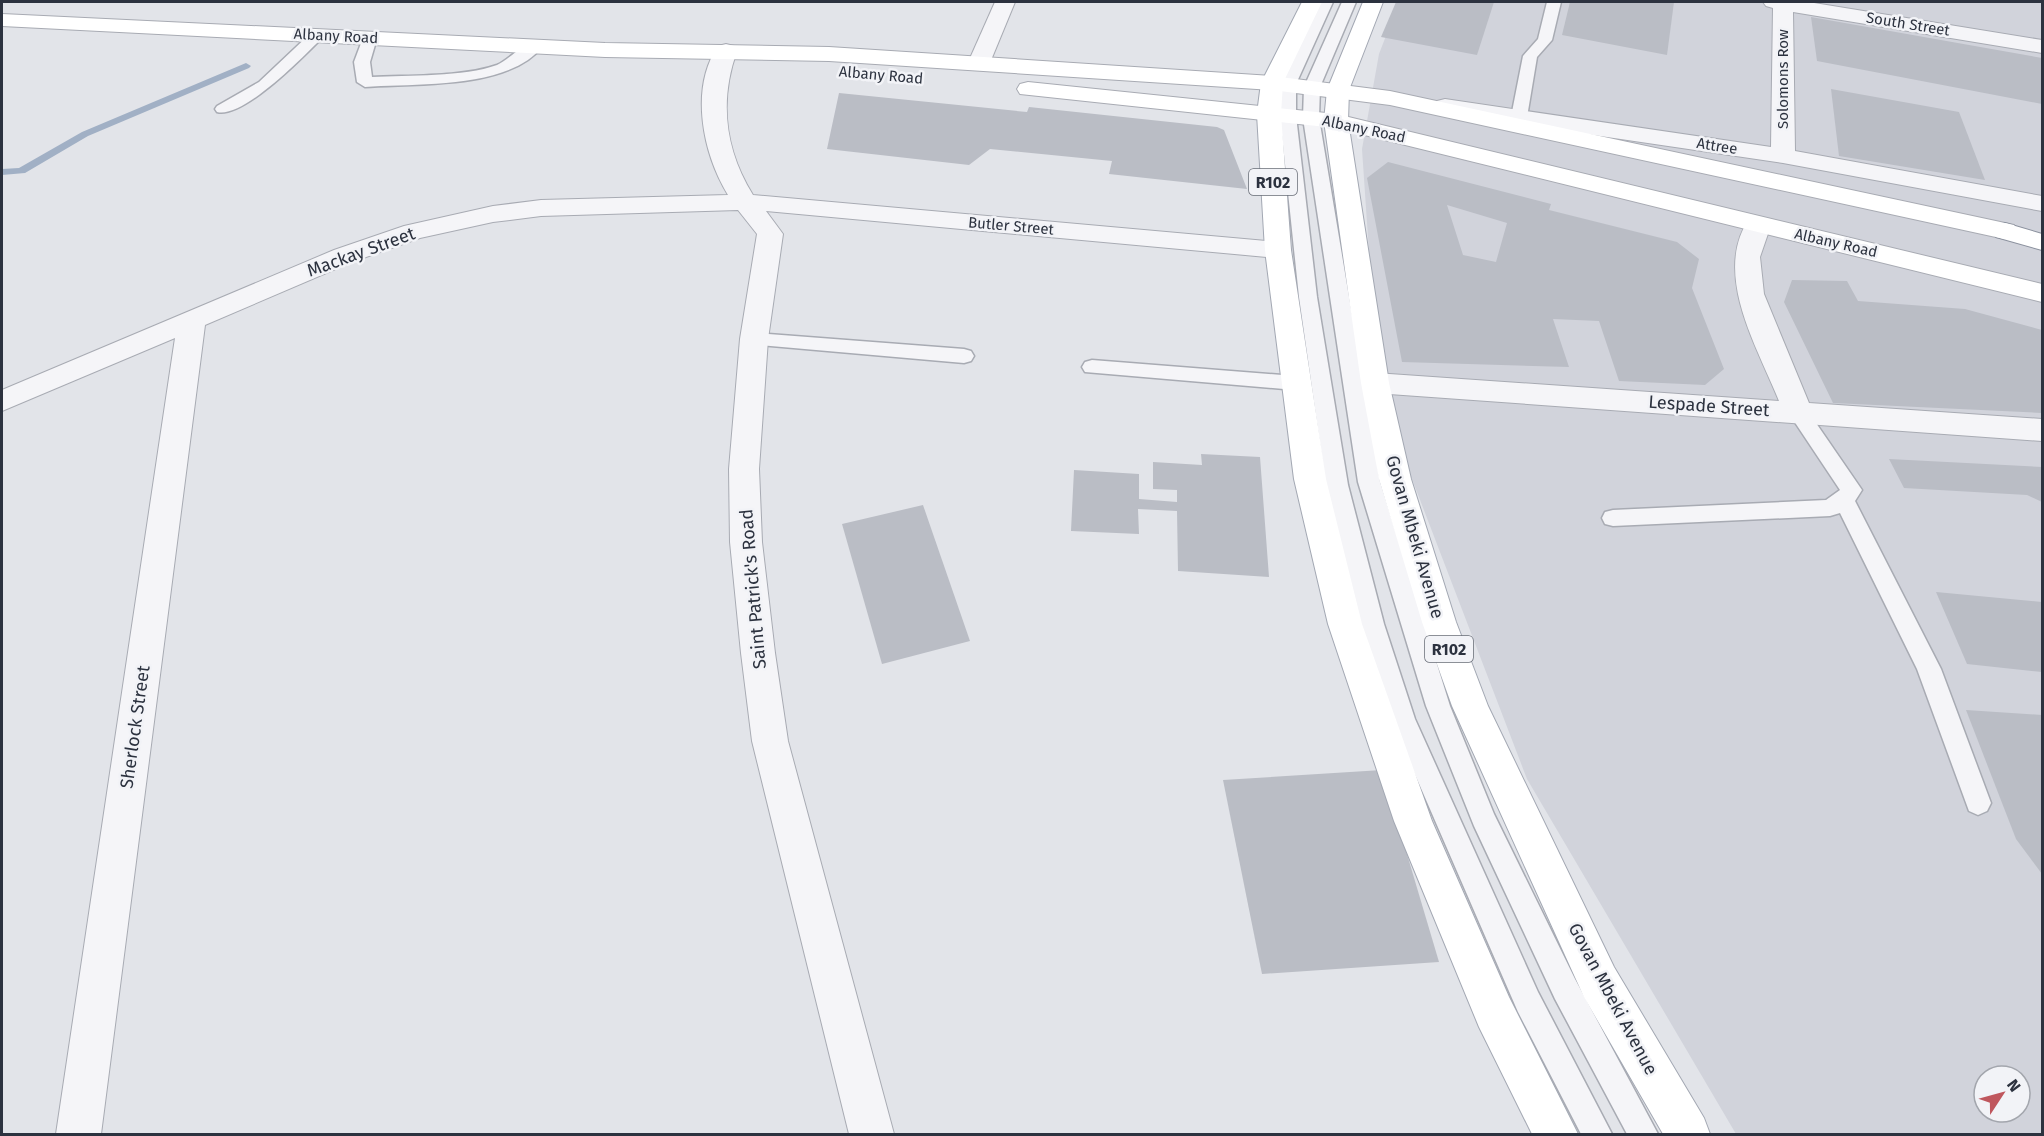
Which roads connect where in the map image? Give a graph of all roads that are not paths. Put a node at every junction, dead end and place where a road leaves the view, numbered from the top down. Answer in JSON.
{"nodes":[{"id":1,"x":1005,"y":2,"type":"edge"},
{"id":2,"x":1311,"y":2,"type":"edge"},
{"id":3,"x":1326,"y":2,"type":"edge"},
{"id":4,"x":1349,"y":2,"type":"edge"},
{"id":5,"x":1373,"y":2,"type":"edge"},
{"id":6,"x":1554,"y":2,"type":"edge"},
{"id":7,"x":1780,"y":2,"type":"edge"},
{"id":8,"x":2,"y":20,"type":"edge"},
{"id":9,"x":317,"y":35,"type":"junction"},
{"id":10,"x":370,"y":38,"type":"junction"},
{"id":11,"x":536,"y":46,"type":"junction"},
{"id":12,"x":2043,"y":46,"type":"edge"},
{"id":13,"x":723,"y":58,"type":"junction"},
{"id":14,"x":978,"y":65,"type":"junction"},
{"id":15,"x":1280,"y":84,"type":"junction"},
{"id":16,"x":1311,"y":87,"type":"junction"},
{"id":17,"x":1390,"y":98,"type":"junction"},
{"id":18,"x":222,"y":109,"type":"dead end"},
{"id":19,"x":1328,"y":109,"type":"junction"},
{"id":20,"x":1278,"y":115,"type":"junction"},
{"id":21,"x":1519,"y":117,"type":"junction"},
{"id":22,"x":1784,"y":156,"type":"junction"},
{"id":23,"x":745,"y":202,"type":"junction"},
{"id":24,"x":2043,"y":204,"type":"edge"},
{"id":25,"x":1758,"y":225,"type":"junction"},
{"id":26,"x":2043,"y":240,"type":"edge"},
{"id":27,"x":1278,"y":250,"type":"junction"},
{"id":28,"x":2043,"y":293,"type":"edge"},
{"id":29,"x":192,"y":319,"type":"junction"},
{"id":30,"x":754,"y":339,"type":"junction"},
{"id":31,"x":964,"y":356,"type":"dead end"},
{"id":32,"x":1092,"y":367,"type":"dead end"},
{"id":33,"x":1295,"y":383,"type":"junction"},
{"id":34,"x":1374,"y":383,"type":"junction"},
{"id":35,"x":2,"y":401,"type":"edge"},
{"id":36,"x":1798,"y":412,"type":"junction"},
{"id":37,"x":2043,"y":430,"type":"edge"},
{"id":38,"x":1844,"y":501,"type":"junction"},
{"id":39,"x":1613,"y":518,"type":"dead end"},
{"id":40,"x":1978,"y":803,"type":"dead end"},
{"id":41,"x":78,"y":1134,"type":"edge"},
{"id":42,"x":872,"y":1134,"type":"edge"},
{"id":43,"x":1556,"y":1134,"type":"edge"},
{"id":44,"x":1597,"y":1134,"type":"edge"},
{"id":45,"x":1643,"y":1134,"type":"edge"},
{"id":46,"x":1688,"y":1134,"type":"edge"}],
"edges":[{"from":1,"to":14,"type":"street"},
{"from":2,"to":15,"type":"main road","number":"R102"},
{"from":3,"to":15,"type":"lane"},
{"from":4,"to":16,"type":"lane"},
{"from":5,"to":19,"type":"main road","name":"Govan Mbeki Avenue","number":"R102"},
{"from":6,"to":21,"type":"lane"},
{"from":7,"to":12,"type":"street","name":"South Street"},
{"from":7,"to":22,"type":"street","name":"Solomons Row"},
{"from":8,"to":9,"type":"main road","name":"Albany Road"},
{"from":9,"to":10,"type":"main road","name":"Albany Road"},
{"from":9,"to":18,"type":"lane"},
{"from":10,"to":11,"type":"main road","name":"Albany Road"},
{"from":10,"to":11,"type":"lane"},
{"from":11,"to":13,"type":"main road","name":"Albany Road"},
{"from":13,"to":14,"type":"main road","name":"Albany Road"},
{"from":13,"to":20,"type":"main road","name":"Albany Road"},
{"from":13,"to":23,"type":"street","name":"Saint Patrick's Road"},
{"from":14,"to":15,"type":"main road","name":"Albany Road"},
{"from":15,"to":16,"type":"main road","name":"Albany Road"},
{"from":15,"to":20,"type":"main road","number":"R102"},
{"from":16,"to":19,"type":"lane"},
{"from":16,"to":19,"type":"main road","name":"Albany Road"},
{"from":17,"to":19,"type":"main road","name":"Albany Road"},
{"from":17,"to":21,"type":"street","name":"Attree"},
{"from":17,"to":26,"type":"main road","name":"Albany Road"},
{"from":19,"to":20,"type":"main road","name":"Albany Road"},
{"from":19,"to":25,"type":"main road","name":"Albany Road"},
{"from":19,"to":34,"type":"main road","name":"Govan Mbeki Avenue","number":"R102"},
{"from":19,"to":45,"type":"lane"},
{"from":20,"to":27,"type":"main road","number":"R102"},
{"from":20,"to":44,"type":"lane"},
{"from":21,"to":22,"type":"street","name":"Attree"},
{"from":22,"to":24,"type":"street","name":"Attree"},
{"from":23,"to":27,"type":"street","name":"Butler Street"},
{"from":23,"to":29,"type":"street","name":"Mackay Street"},
{"from":23,"to":30,"type":"street","name":"Saint Patrick's Road"},
{"from":25,"to":28,"type":"main road","name":"Albany Road"},
{"from":25,"to":36,"type":"street"},
{"from":27,"to":33,"type":"main road","number":"R102"},
{"from":29,"to":35,"type":"street","name":"Mackay Street"},
{"from":29,"to":41,"type":"street","name":"Sherlock Street"},
{"from":30,"to":31,"type":"lane"},
{"from":30,"to":42,"type":"street","name":"Saint Patrick's Road"},
{"from":32,"to":33,"type":"lane"},
{"from":33,"to":43,"type":"main road","number":"R102"},
{"from":34,"to":36,"type":"street","name":"Lespade Street"},
{"from":34,"to":46,"type":"main road","name":"Govan Mbeki Avenue","number":"R102"},
{"from":36,"to":37,"type":"street","name":"Lespade Street"},
{"from":36,"to":38,"type":"lane"},
{"from":38,"to":39,"type":"lane"},
{"from":38,"to":40,"type":"lane"}]}
